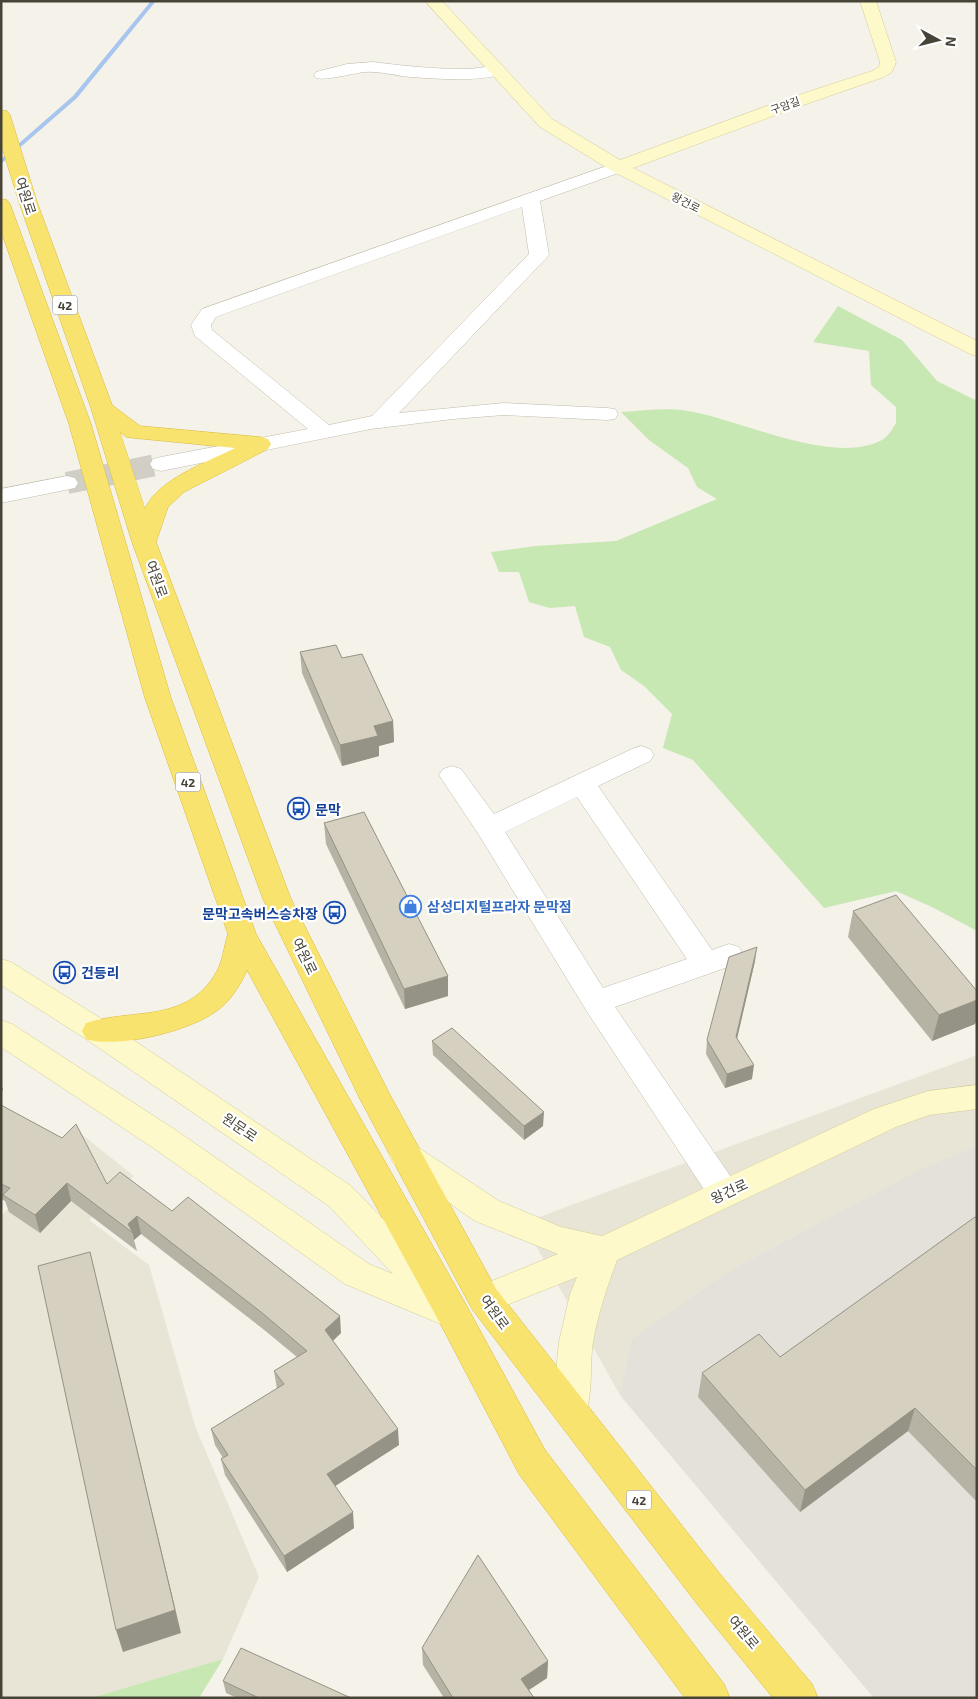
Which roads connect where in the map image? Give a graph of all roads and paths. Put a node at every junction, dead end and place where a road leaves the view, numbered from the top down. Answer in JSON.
{"nodes":[{"id":1,"x":868,"y":1,"type":"edge"},
{"id":2,"x":436,"y":2,"type":"edge"},
{"id":3,"x":498,"y":71,"type":"junction"},
{"id":4,"x":322,"y":75,"type":"dead end"},
{"id":5,"x":1,"y":115,"type":"edge"},
{"id":6,"x":618,"y":167,"type":"junction"},
{"id":7,"x":530,"y":198,"type":"junction"},
{"id":8,"x":11,"y":207,"type":"edge"},
{"id":9,"x":977,"y":350,"type":"edge"},
{"id":10,"x":102,"y":408,"type":"junction"},
{"id":11,"x":607,"y":414,"type":"dead end"},
{"id":12,"x":379,"y":422,"type":"junction"},
{"id":13,"x":325,"y":432,"type":"junction"},
{"id":14,"x":260,"y":444,"type":"junction"},
{"id":15,"x":161,"y":464,"type":"tunnel mouth"},
{"id":16,"x":67,"y":483,"type":"tunnel mouth"},
{"id":17,"x":1,"y":496,"type":"edge"},
{"id":18,"x":144,"y":542,"type":"junction"},
{"id":19,"x":641,"y":755,"type":"dead end"},
{"id":20,"x":452,"y":775,"type":"dead end"},
{"id":21,"x":582,"y":783,"type":"junction"},
{"id":22,"x":489,"y":828,"type":"junction"},
{"id":23,"x":242,"y":934,"type":"junction"},
{"id":24,"x":1,"y":970,"type":"edge"},
{"id":25,"x":596,"y":1002,"type":"junction"},
{"id":26,"x":97,"y":1031,"type":"junction"},
{"id":27,"x":1,"y":1032,"type":"edge"},
{"id":28,"x":977,"y":1097,"type":"edge"},
{"id":29,"x":405,"y":1155,"type":"junction"},
{"id":30,"x":724,"y":1194,"type":"junction"},
{"id":31,"x":604,"y":1251,"type":"junction"},
{"id":32,"x":469,"y":1307,"type":"junction"},
{"id":33,"x":570,"y":1410,"type":"junction"},
{"id":34,"x":710,"y":1698,"type":"edge"},
{"id":35,"x":798,"y":1698,"type":"edge"}],
"edges":[{"from":1,"to":6,"type":"street","name":"구암길"},
{"from":2,"to":3,"type":"street","name":"왕건로"},
{"from":3,"to":4,"type":"street"},
{"from":3,"to":6,"type":"street","name":"왕건로"},
{"from":5,"to":8,"type":"highway","name":"여원로","number":"42"},
{"from":6,"to":7,"type":"street"},
{"from":6,"to":9,"type":"street","name":"왕건로"},
{"from":7,"to":12,"type":"street"},
{"from":7,"to":13,"type":"street"},
{"from":8,"to":10,"type":"highway","name":"여원로","number":"42"},
{"from":8,"to":23,"type":"highway","name":"여원로","number":"42"},
{"from":10,"to":14,"type":"highway"},
{"from":10,"to":18,"type":"highway","name":"여원로","number":"42"},
{"from":11,"to":12,"type":"street"},
{"from":12,"to":13,"type":"street"},
{"from":13,"to":14,"type":"street"},
{"from":14,"to":15,"type":"street"},
{"from":14,"to":18,"type":"highway"},
{"from":16,"to":17,"type":"street"},
{"from":18,"to":29,"type":"highway","name":"여원로","number":"42"},
{"from":19,"to":21,"type":"street"},
{"from":20,"to":22,"type":"street"},
{"from":21,"to":22,"type":"street"},
{"from":21,"to":25,"type":"street"},
{"from":22,"to":25,"type":"street"},
{"from":23,"to":26,"type":"highway"},
{"from":23,"to":32,"type":"highway","name":"여원로","number":"42"},
{"from":24,"to":26,"type":"street","name":"원문로"},
{"from":25,"to":30,"type":"street"},
{"from":26,"to":32,"type":"street","name":"원문로"},
{"from":27,"to":32,"type":"street"},
{"from":28,"to":30,"type":"street","name":"왕건로"},
{"from":29,"to":31,"type":"street"},
{"from":29,"to":32,"type":"highway","name":"여원로","number":"42"},
{"from":30,"to":31,"type":"street","name":"왕건로"},
{"from":31,"to":32,"type":"street","name":"왕건로"},
{"from":31,"to":33,"type":"street"},
{"from":32,"to":33,"type":"highway","name":"여원로","number":"42"},
{"from":32,"to":34,"type":"highway","name":"여원로","number":"42"},
{"from":33,"to":35,"type":"highway","name":"여원로","number":"42"}]}
